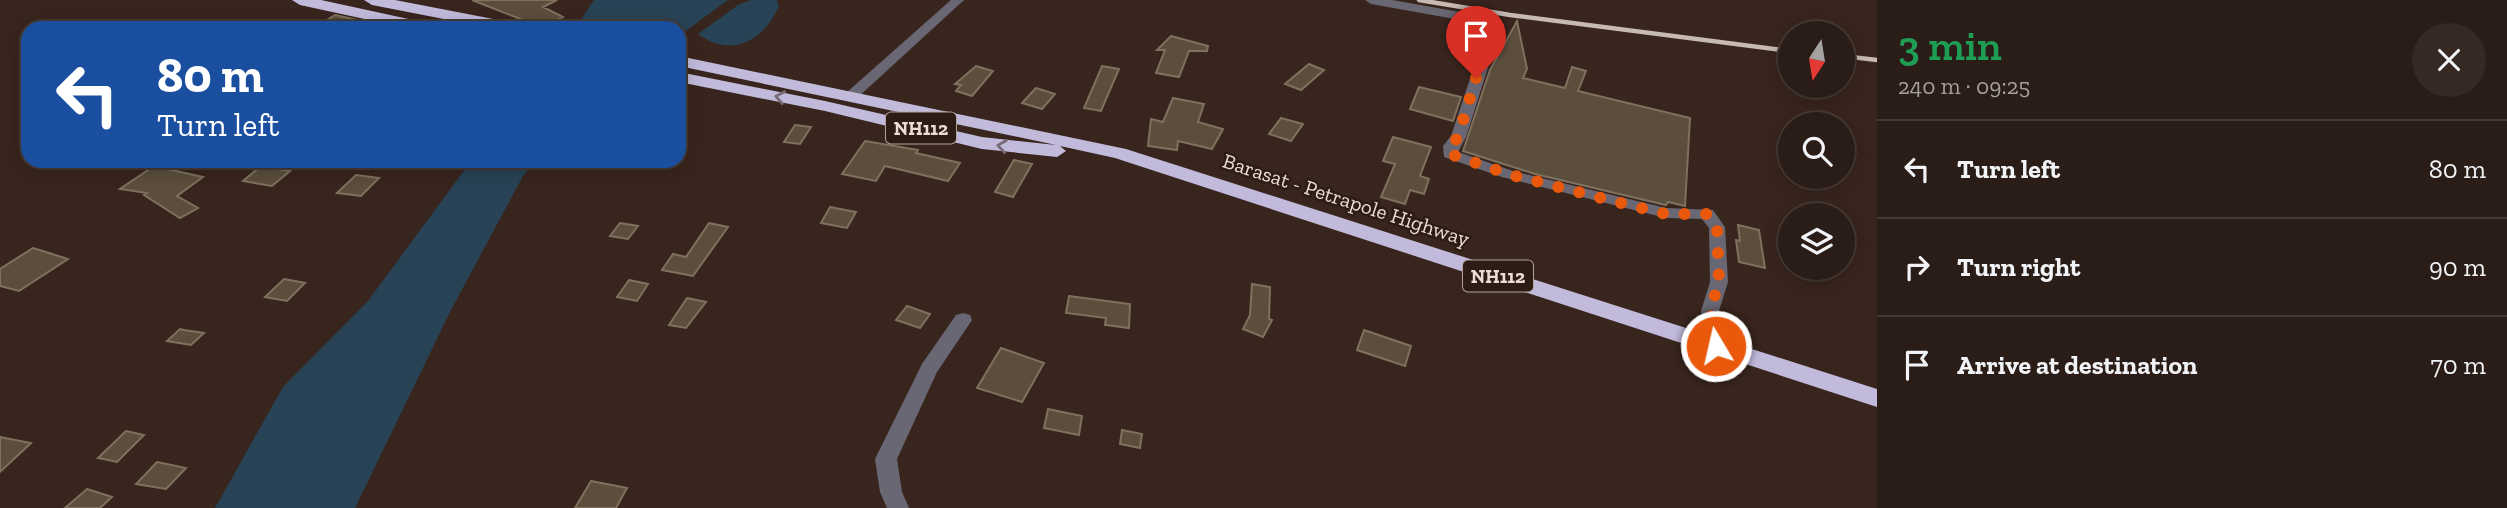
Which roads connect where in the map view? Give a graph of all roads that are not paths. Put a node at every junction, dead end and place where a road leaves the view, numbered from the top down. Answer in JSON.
{"nodes":[{"id":1,"x":300,"y":0,"type":"edge"},
{"id":2,"x":372,"y":0,"type":"edge"},
{"id":3,"x":958,"y":0,"type":"edge"},
{"id":4,"x":1371,"y":0,"type":"edge"},
{"id":5,"x":395,"y":21,"type":"edge"},
{"id":6,"x":478,"y":21,"type":"edge"},
{"id":7,"x":686,"y":62,"type":"edge"},
{"id":8,"x":686,"y":78,"type":"edge"},
{"id":9,"x":851,"y":96,"type":"junction"},
{"id":10,"x":1119,"y":153,"type":"junction"},
{"id":11,"x":963,"y":320,"type":"dead end"},
{"id":12,"x":1716,"y":346,"type":"junction"},
{"id":13,"x":1877,"y":398,"type":"edge"},
{"id":14,"x":898,"y":508,"type":"edge"}],
"edges":[{"from":1,"to":5,"type":"highway"},
{"from":2,"to":6,"type":"highway"},
{"from":3,"to":9,"type":"street"},
{"from":4,"to":12,"type":"street"},
{"from":7,"to":9,"type":"highway","name":"Barasat - Petrapole Highway","number":"NH112"},
{"from":10,"to":8,"type":"highway","name":"Barasat - Petrapole Highway","number":"NH112","one_way":true},
{"from":9,"to":10,"type":"highway","name":"Barasat - Petrapole Highway","number":"NH112"},
{"from":10,"to":12,"type":"highway","name":"Barasat - Petrapole Highway","number":"NH112"},
{"from":11,"to":14,"type":"street"},
{"from":12,"to":13,"type":"highway","name":"Barasat - Petrapole Highway","number":"NH112"}]}
